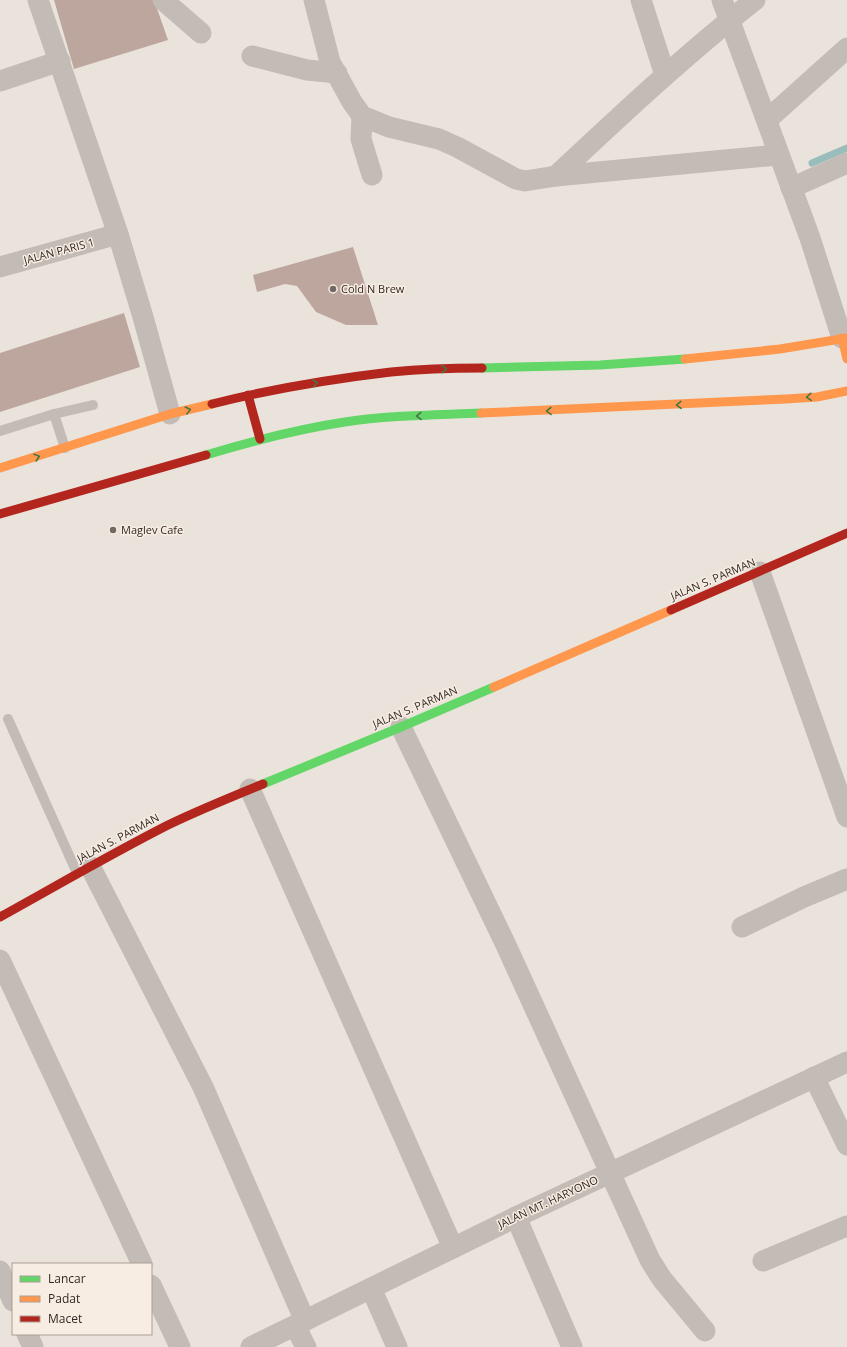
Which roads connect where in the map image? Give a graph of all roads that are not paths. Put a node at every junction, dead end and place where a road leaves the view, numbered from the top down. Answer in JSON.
{"nodes":[{"id":1,"x":38,"y":0,"type":"edge"},
{"id":2,"x":163,"y":0,"type":"edge"},
{"id":3,"x":314,"y":0,"type":"edge"},
{"id":4,"x":641,"y":0,"type":"edge"},
{"id":5,"x":722,"y":0,"type":"edge"},
{"id":6,"x":755,"y":0,"type":"edge"},
{"id":7,"x":729,"y":20,"type":"junction"},
{"id":8,"x":201,"y":33,"type":"dead end"},
{"id":9,"x":847,"y":48,"type":"edge"},
{"id":10,"x":252,"y":56,"type":"dead end"},
{"id":11,"x":60,"y":61,"type":"junction"},
{"id":12,"x":337,"y":73,"type":"junction"},
{"id":13,"x":665,"y":75,"type":"junction"},
{"id":14,"x":0,"y":81,"type":"edge"},
{"id":15,"x":362,"y":116,"type":"junction"},
{"id":16,"x":767,"y":120,"type":"junction"},
{"id":17,"x":778,"y":155,"type":"junction"},
{"id":18,"x":847,"y":163,"type":"edge"},
{"id":19,"x":372,"y":175,"type":"dead end"},
{"id":20,"x":556,"y":176,"type":"junction"},
{"id":21,"x":792,"y":188,"type":"junction"},
{"id":22,"x":118,"y":234,"type":"junction"},
{"id":23,"x":0,"y":267,"type":"edge"},
{"id":24,"x":844,"y":338,"type":"edge"},
{"id":25,"x":847,"y":360,"type":"edge"},
{"id":26,"x":847,"y":391,"type":"edge"},
{"id":27,"x":248,"y":395,"type":"junction"},
{"id":28,"x":93,"y":405,"type":"dead end"},
{"id":29,"x":54,"y":414,"type":"junction"},
{"id":30,"x":170,"y":414,"type":"junction"},
{"id":31,"x":0,"y":431,"type":"edge"},
{"id":32,"x":260,"y":439,"type":"junction"},
{"id":33,"x":65,"y":448,"type":"junction"},
{"id":34,"x":0,"y":468,"type":"edge"},
{"id":35,"x":0,"y":514,"type":"edge"},
{"id":36,"x":847,"y":533,"type":"edge"},
{"id":37,"x":760,"y":572,"type":"junction"},
{"id":38,"x":8,"y":720,"type":"dead end"},
{"id":39,"x":401,"y":727,"type":"junction"},
{"id":40,"x":250,"y":789,"type":"junction"},
{"id":41,"x":847,"y":817,"type":"edge"},
{"id":42,"x":84,"y":870,"type":"junction"},
{"id":43,"x":847,"y":879,"type":"edge"},
{"id":44,"x":0,"y":916,"type":"edge"},
{"id":45,"x":742,"y":927,"type":"dead end"},
{"id":46,"x":0,"y":960,"type":"edge"},
{"id":47,"x":847,"y":1062,"type":"edge"},
{"id":48,"x":814,"y":1077,"type":"junction"},
{"id":49,"x":847,"y":1145,"type":"edge"},
{"id":50,"x":611,"y":1173,"type":"junction"},
{"id":51,"x":516,"y":1217,"type":"junction"},
{"id":52,"x":847,"y":1226,"type":"edge"},
{"id":53,"x":452,"y":1248,"type":"junction"},
{"id":54,"x":763,"y":1261,"type":"dead end"},
{"id":55,"x":142,"y":1263,"type":"edge"},
{"id":56,"x":0,"y":1271,"type":"edge"},
{"id":57,"x":152,"y":1286,"type":"edge"},
{"id":58,"x":371,"y":1288,"type":"junction"},
{"id":59,"x":12,"y":1299,"type":"edge"},
{"id":60,"x":300,"y":1323,"type":"junction"},
{"id":61,"x":705,"y":1331,"type":"dead end"},
{"id":62,"x":27,"y":1335,"type":"edge"},
{"id":63,"x":33,"y":1347,"type":"edge"},
{"id":64,"x":180,"y":1347,"type":"edge"},
{"id":65,"x":251,"y":1347,"type":"edge"},
{"id":66,"x":306,"y":1347,"type":"edge"},
{"id":67,"x":397,"y":1347,"type":"edge"},
{"id":68,"x":572,"y":1347,"type":"edge"}],
"edges":[{"from":1,"to":11,"type":"street"},
{"from":2,"to":8,"type":"street"},
{"from":3,"to":12,"type":"street"},
{"from":4,"to":13,"type":"street"},
{"from":5,"to":7,"type":"street"},
{"from":6,"to":7,"type":"street"},
{"from":7,"to":13,"type":"street"},
{"from":7,"to":16,"type":"street"},
{"from":9,"to":16,"type":"street"},
{"from":10,"to":12,"type":"street"},
{"from":11,"to":14,"type":"street"},
{"from":11,"to":22,"type":"street"},
{"from":12,"to":15,"type":"street"},
{"from":13,"to":20,"type":"street"},
{"from":15,"to":19,"type":"street"},
{"from":15,"to":20,"type":"street"},
{"from":16,"to":17,"type":"street"},
{"from":17,"to":20,"type":"street"},
{"from":17,"to":21,"type":"street"},
{"from":18,"to":21,"type":"street"},
{"from":21,"to":24,"type":"street"},
{"from":22,"to":23,"type":"street","name":"JALAN PARIS 1"},
{"from":22,"to":30,"type":"street"},
{"from":24,"to":25,"type":"street"},
{"from":27,"to":24,"type":"street","one_way":true},
{"from":26,"to":32,"type":"street","one_way":true},
{"from":30,"to":27,"type":"street","one_way":true},
{"from":27,"to":32,"type":"street"},
{"from":28,"to":29,"type":"lane"},
{"from":29,"to":31,"type":"lane"},
{"from":29,"to":33,"type":"lane"},
{"from":30,"to":33,"type":"street"},
{"from":32,"to":35,"type":"street"},
{"from":34,"to":33,"type":"street","one_way":true},
{"from":36,"to":37,"type":"street","name":"JALAN S. PARMAN"},
{"from":37,"to":39,"type":"street","name":"JALAN S. PARMAN"},
{"from":37,"to":41,"type":"street"},
{"from":38,"to":42,"type":"lane"},
{"from":39,"to":40,"type":"street","name":"JALAN S. PARMAN"},
{"from":39,"to":50,"type":"street"},
{"from":40,"to":42,"type":"street","name":"JALAN S. PARMAN"},
{"from":40,"to":53,"type":"street"},
{"from":42,"to":44,"type":"street","name":"JALAN S. PARMAN"},
{"from":42,"to":60,"type":"street"},
{"from":43,"to":45,"type":"street"},
{"from":46,"to":55,"type":"street"},
{"from":47,"to":48,"type":"street","name":"JALAN MT. HARYONO"},
{"from":48,"to":49,"type":"street"},
{"from":48,"to":50,"type":"street","name":"JALAN MT. HARYONO"},
{"from":50,"to":51,"type":"street","name":"JALAN MT. HARYONO"},
{"from":50,"to":61,"type":"street"},
{"from":51,"to":53,"type":"street","name":"JALAN MT. HARYONO"},
{"from":51,"to":68,"type":"street"},
{"from":52,"to":54,"type":"street"},
{"from":53,"to":58,"type":"street","name":"JALAN MT. HARYONO"},
{"from":56,"to":59,"type":"street"},
{"from":57,"to":64,"type":"street"},
{"from":58,"to":60,"type":"street","name":"JALAN MT. HARYONO"},
{"from":58,"to":67,"type":"street"},
{"from":60,"to":65,"type":"street","name":"JALAN MT. HARYONO"},
{"from":60,"to":66,"type":"street"},
{"from":62,"to":63,"type":"street"}]}
